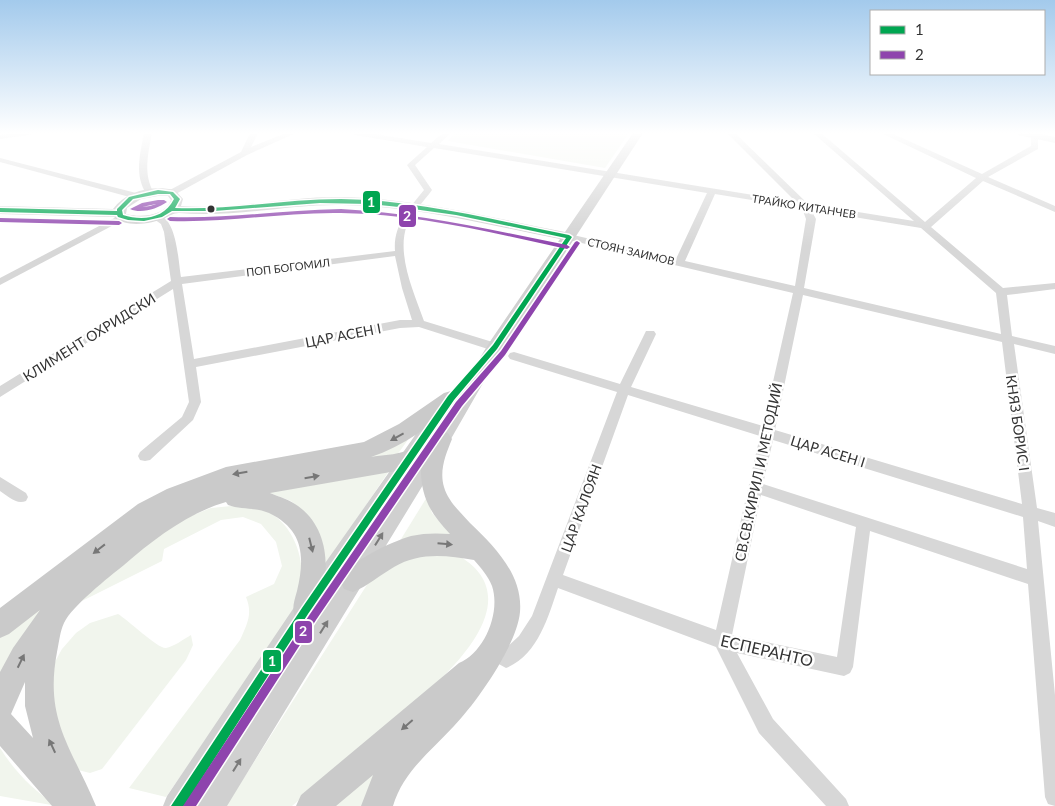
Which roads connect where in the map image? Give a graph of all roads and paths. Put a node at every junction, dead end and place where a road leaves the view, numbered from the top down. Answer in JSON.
{"nodes":[{"id":1,"x":45,"y":171,"type":"edge"},
{"id":2,"x":143,"y":171,"type":"edge"},
{"id":3,"x":213,"y":171,"type":"edge"},
{"id":4,"x":415,"y":171,"type":"edge"},
{"id":5,"x":589,"y":171,"type":"edge"},
{"id":6,"x":612,"y":171,"type":"edge"},
{"id":7,"x":769,"y":171,"type":"edge"},
{"id":8,"x":861,"y":171,"type":"edge"},
{"id":9,"x":968,"y":171,"type":"edge"},
{"id":10,"x":993,"y":171,"type":"edge"},
{"id":11,"x":610,"y":174,"type":"junction"},
{"id":12,"x":982,"y":177,"type":"junction"},
{"id":13,"x":712,"y":190,"type":"junction"},
{"id":14,"x":143,"y":194,"type":"junction"},
{"id":15,"x":171,"y":194,"type":"junction"},
{"id":16,"x":805,"y":206,"type":"junction"},
{"id":17,"x":415,"y":208,"type":"junction"},
{"id":18,"x":1055,"y":208,"type":"edge"},
{"id":19,"x":171,"y":209,"type":"junction"},
{"id":20,"x":0,"y":210,"type":"edge"},
{"id":21,"x":121,"y":215,"type":"junction"},
{"id":22,"x":156,"y":217,"type":"junction"},
{"id":23,"x":926,"y":226,"type":"junction"},
{"id":24,"x":568,"y":237,"type":"junction"},
{"id":25,"x":399,"y":253,"type":"junction"},
{"id":26,"x":680,"y":262,"type":"junction"},
{"id":27,"x":178,"y":281,"type":"junction"},
{"id":28,"x":0,"y":282,"type":"edge"},
{"id":29,"x":1055,"y":286,"type":"edge"},
{"id":30,"x":799,"y":290,"type":"junction"},
{"id":31,"x":1001,"y":292,"type":"junction"},
{"id":32,"x":419,"y":323,"type":"junction"},
{"id":33,"x":650,"y":334,"type":"dead end"},
{"id":34,"x":1007,"y":338,"type":"junction"},
{"id":35,"x":495,"y":347,"type":"junction"},
{"id":36,"x":1055,"y":350,"type":"edge"},
{"id":37,"x":514,"y":356,"type":"dead end"},
{"id":38,"x":189,"y":364,"type":"junction"},
{"id":39,"x":624,"y":389,"type":"junction"},
{"id":40,"x":0,"y":392,"type":"edge"},
{"id":41,"x":451,"y":398,"type":"junction"},
{"id":42,"x":766,"y":432,"type":"junction"},
{"id":43,"x":441,"y":439,"type":"junction"},
{"id":44,"x":145,"y":456,"type":"dead end"},
{"id":45,"x":408,"y":460,"type":"junction"},
{"id":46,"x":0,"y":483,"type":"edge"},
{"id":47,"x":755,"y":487,"type":"junction"},
{"id":48,"x":22,"y":498,"type":"dead end"},
{"id":49,"x":181,"y":511,"type":"junction"},
{"id":50,"x":1030,"y":512,"type":"junction"},
{"id":51,"x":1055,"y":520,"type":"edge"},
{"id":52,"x":864,"y":522,"type":"junction"},
{"id":53,"x":480,"y":550,"type":"junction"},
{"id":54,"x":1036,"y":578,"type":"junction"},
{"id":55,"x":554,"y":579,"type":"junction"},
{"id":56,"x":353,"y":580,"type":"junction"},
{"id":57,"x":305,"y":611,"type":"junction"},
{"id":58,"x":53,"y":612,"type":"junction"},
{"id":59,"x":0,"y":625,"type":"edge"},
{"id":60,"x":722,"y":641,"type":"junction"},
{"id":61,"x":488,"y":656,"type":"junction"},
{"id":62,"x":0,"y":705,"type":"edge"},
{"id":63,"x":0,"y":723,"type":"edge"},
{"id":64,"x":1055,"y":797,"type":"edge"},
{"id":65,"x":72,"y":806,"type":"edge"},
{"id":66,"x":80,"y":806,"type":"edge"},
{"id":67,"x":177,"y":806,"type":"edge"},
{"id":68,"x":211,"y":806,"type":"edge"},
{"id":69,"x":312,"y":806,"type":"edge"},
{"id":70,"x":377,"y":806,"type":"edge"},
{"id":71,"x":839,"y":806,"type":"edge"}],
"edges":[{"from":1,"to":14,"type":"street"},
{"from":2,"to":14,"type":"street"},
{"from":3,"to":15,"type":"street"},
{"from":4,"to":17,"type":"street"},
{"from":5,"to":11,"type":"street","name":"ТРАЙКО КИТАНЧЕВ"},
{"from":6,"to":11,"type":"street"},
{"from":7,"to":16,"type":"street"},
{"from":8,"to":23,"type":"street"},
{"from":9,"to":12,"type":"street"},
{"from":10,"to":12,"type":"street"},
{"from":11,"to":13,"type":"street","name":"ТРАЙКО КИТАНЧЕВ"},
{"from":11,"to":24,"type":"street"},
{"from":12,"to":18,"type":"street"},
{"from":12,"to":23,"type":"street"},
{"from":13,"to":16,"type":"street","name":"ТРАЙКО КИТАНЧЕВ"},
{"from":13,"to":26,"type":"street"},
{"from":14,"to":15,"type":"street"},
{"from":14,"to":21,"type":"street"},
{"from":15,"to":19,"type":"street"},
{"from":16,"to":23,"type":"street","name":"ТРАЙКО КИТАНЧЕВ"},
{"from":16,"to":30,"type":"street","name":"СВ.СВ.КИРИЛ И МЕТОДИЙ"},
{"from":17,"to":19,"type":"street","name":"СТОЯН ЗАИМОВ"},
{"from":17,"to":24,"type":"street","name":"СТОЯН ЗАИМОВ"},
{"from":17,"to":25,"type":"street"},
{"from":19,"to":22,"type":"street"},
{"from":20,"to":21,"type":"street"},
{"from":21,"to":22,"type":"street"},
{"from":21,"to":28,"type":"street"},
{"from":22,"to":27,"type":"street"},
{"from":23,"to":31,"type":"street"},
{"from":24,"to":26,"type":"street","name":"СТОЯН ЗАИМОВ"},
{"from":24,"to":35,"type":"street"},
{"from":25,"to":27,"type":"street","name":"ПОП БОГОМИЛ"},
{"from":25,"to":32,"type":"street"},
{"from":26,"to":30,"type":"street","name":"СТОЯН ЗАИМОВ"},
{"from":27,"to":38,"type":"street"},
{"from":27,"to":40,"type":"street","name":"КЛИМЕНТ ОХРИДСКИ"},
{"from":29,"to":31,"type":"street"},
{"from":30,"to":34,"type":"street","name":"СТОЯН ЗАИМОВ"},
{"from":30,"to":42,"type":"street","name":"СВ.СВ.КИРИЛ И МЕТОДИЙ"},
{"from":31,"to":34,"type":"street","name":"КНЯЗ БОРИС I"},
{"from":32,"to":35,"type":"street","name":"ЦАР АСЕН I"},
{"from":32,"to":38,"type":"street","name":"ЦАР АСЕН I"},
{"from":33,"to":39,"type":"street","name":"ЦАР КАЛОЯН"},
{"from":34,"to":36,"type":"street","name":"СТОЯН ЗАИМОВ"},
{"from":34,"to":50,"type":"street","name":"КНЯЗ БОРИС I"},
{"from":35,"to":41,"type":"street"},
{"from":35,"to":43,"type":"street"},
{"from":37,"to":39,"type":"street","name":"ЦАР АСЕН I"},
{"from":38,"to":44,"type":"street"},
{"from":39,"to":42,"type":"street","name":"ЦАР АСЕН I"},
{"from":39,"to":55,"type":"street","name":"ЦАР КАЛОЯН"},
{"from":41,"to":45,"type":"street"},
{"from":41,"to":59,"type":"main road","one_way":true},
{"from":42,"to":47,"type":"street","name":"СВ.СВ.КИРИЛ И МЕТОДИЙ"},
{"from":42,"to":50,"type":"street","name":"ЦАР АСЕН I"},
{"from":43,"to":45,"type":"main road"},
{"from":43,"to":53,"type":"main road"},
{"from":56,"to":43,"type":"street","one_way":true},
{"from":49,"to":45,"type":"main road","one_way":true},
{"from":45,"to":57,"type":"street"},
{"from":46,"to":48,"type":"street"},
{"from":47,"to":52,"type":"street"},
{"from":47,"to":60,"type":"street","name":"СВ.СВ.КИРИЛ И МЕТОДИЙ"},
{"from":49,"to":57,"type":"main road","one_way":true},
{"from":49,"to":58,"type":"main road"},
{"from":50,"to":51,"type":"street","name":"ЦАР АСЕН I"},
{"from":50,"to":54,"type":"street","name":"КНЯЗ БОРИС I"},
{"from":52,"to":54,"type":"street"},
{"from":52,"to":60,"type":"street","name":"ЕСПЕРАНТО"},
{"from":56,"to":53,"type":"main road","one_way":true},
{"from":53,"to":61,"type":"main road"},
{"from":54,"to":64,"type":"street","name":"КНЯЗ БОРИС I"},
{"from":55,"to":60,"type":"street","name":"ЕСПЕРАНТО"},
{"from":55,"to":61,"type":"street","name":"ЦАР КАЛОЯН"},
{"from":68,"to":56,"type":"street","one_way":true},
{"from":57,"to":67,"type":"street"},
{"from":62,"to":58,"type":"main road","one_way":true},
{"from":66,"to":58,"type":"main road","one_way":true},
{"from":60,"to":71,"type":"street"},
{"from":61,"to":69,"type":"main road","one_way":true},
{"from":61,"to":70,"type":"main road"},
{"from":63,"to":65,"type":"main road"}]}
